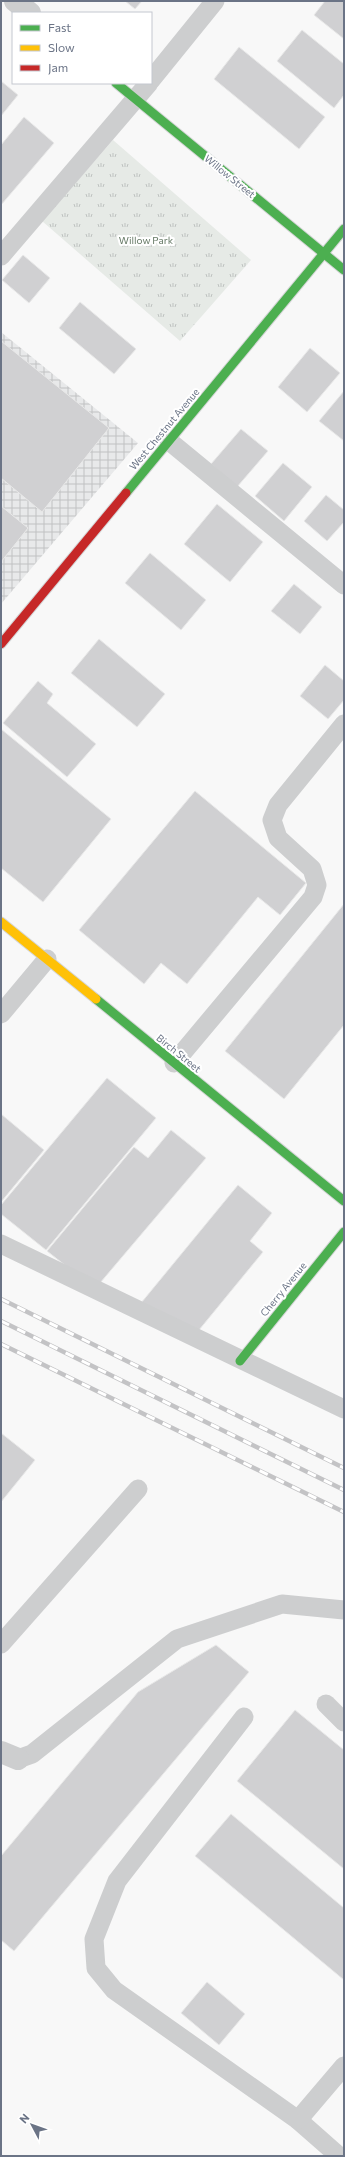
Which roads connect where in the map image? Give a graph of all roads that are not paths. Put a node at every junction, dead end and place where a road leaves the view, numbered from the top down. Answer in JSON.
{"nodes":[{"id":1,"x":15,"y":1,"type":"edge"},
{"id":2,"x":215,"y":1,"type":"edge"},
{"id":3,"x":29,"y":12,"type":"edge"},
{"id":4,"x":152,"y":79,"type":"edge"},
{"id":5,"x":117,"y":84,"type":"edge"},
{"id":6,"x":147,"y":84,"type":"edge"},
{"id":7,"x":135,"y":99,"type":"junction"},
{"id":8,"x":344,"y":229,"type":"edge"},
{"id":9,"x":324,"y":253,"type":"junction"},
{"id":10,"x":1,"y":256,"type":"edge"},
{"id":11,"x":344,"y":270,"type":"edge"},
{"id":12,"x":169,"y":441,"type":"junction"},
{"id":13,"x":344,"y":585,"type":"edge"},
{"id":14,"x":1,"y":644,"type":"edge"},
{"id":15,"x":344,"y":724,"type":"edge"},
{"id":16,"x":1,"y":922,"type":"edge"},
{"id":17,"x":47,"y":959,"type":"junction"},
{"id":18,"x":1,"y":1014,"type":"edge"},
{"id":19,"x":174,"y":1063,"type":"junction"},
{"id":20,"x":344,"y":1201,"type":"edge"},
{"id":21,"x":344,"y":1232,"type":"edge"},
{"id":22,"x":1,"y":1244,"type":"edge"},
{"id":23,"x":240,"y":1361,"type":"junction"},
{"id":24,"x":344,"y":1409,"type":"edge"},
{"id":25,"x":138,"y":1489,"type":"dead end"},
{"id":26,"x":344,"y":1610,"type":"edge"},
{"id":27,"x":1,"y":1644,"type":"edge"},
{"id":28,"x":326,"y":1704,"type":"dead end"},
{"id":29,"x":244,"y":1717,"type":"dead end"},
{"id":30,"x":344,"y":1722,"type":"edge"},
{"id":31,"x":10,"y":1755,"type":"edge"},
{"id":32,"x":344,"y":2066,"type":"edge"},
{"id":33,"x":298,"y":2120,"type":"junction"},
{"id":34,"x":339,"y":2156,"type":"edge"}],
"edges":[{"from":1,"to":3,"type":"street"},
{"from":2,"to":4,"type":"lane"},
{"from":5,"to":7,"type":"street","name":"Willow Street"},
{"from":6,"to":7,"type":"lane"},
{"from":7,"to":9,"type":"street","name":"Willow Street"},
{"from":7,"to":10,"type":"lane"},
{"from":8,"to":9,"type":"street","name":"West Chestnut Avenue"},
{"from":9,"to":11,"type":"street","name":"Willow Street"},
{"from":9,"to":12,"type":"street","name":"West Chestnut Avenue"},
{"from":12,"to":13,"type":"lane"},
{"from":12,"to":14,"type":"street","name":"West Chestnut Avenue"},
{"from":15,"to":19,"type":"lane"},
{"from":16,"to":17,"type":"street","name":"Birch Street"},
{"from":17,"to":18,"type":"lane"},
{"from":17,"to":19,"type":"street","name":"Birch Street"},
{"from":19,"to":20,"type":"street","name":"Birch Street"},
{"from":21,"to":23,"type":"street","name":"Cherry Avenue"},
{"from":22,"to":23,"type":"lane"},
{"from":23,"to":24,"type":"lane"},
{"from":25,"to":27,"type":"lane"},
{"from":26,"to":31,"type":"lane"},
{"from":28,"to":30,"type":"lane"},
{"from":29,"to":33,"type":"lane"},
{"from":32,"to":33,"type":"lane"},
{"from":33,"to":34,"type":"lane"}]}
